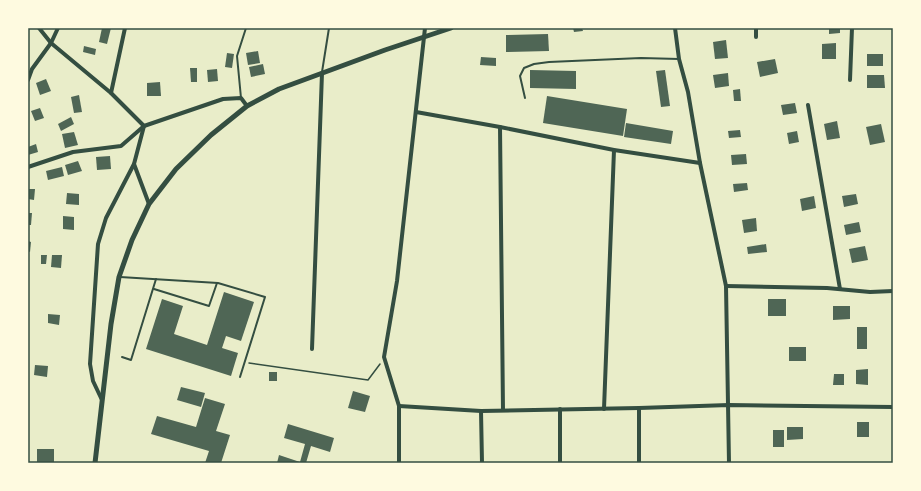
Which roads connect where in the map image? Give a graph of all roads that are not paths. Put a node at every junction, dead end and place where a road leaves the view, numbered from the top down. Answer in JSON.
{"nodes":[{"id":1,"x":39,"y":28,"type":"edge"},
{"id":2,"x":58,"y":28,"type":"edge"},
{"id":3,"x":125,"y":28,"type":"edge"},
{"id":4,"x":246,"y":28,"type":"edge"},
{"id":5,"x":329,"y":28,"type":"edge"},
{"id":6,"x":425,"y":28,"type":"edge"},
{"id":7,"x":451,"y":28,"type":"edge"},
{"id":8,"x":675,"y":28,"type":"edge"},
{"id":9,"x":756,"y":28,"type":"edge"},
{"id":10,"x":852,"y":28,"type":"edge"},
{"id":11,"x":424,"y":37,"type":"junction"},
{"id":12,"x":756,"y":37,"type":"dead end"},
{"id":13,"x":51,"y":43,"type":"junction"},
{"id":14,"x":679,"y":59,"type":"junction"},
{"id":15,"x":322,"y":73,"type":"junction"},
{"id":16,"x":28,"y":80,"type":"edge"},
{"id":17,"x":850,"y":80,"type":"dead end"},
{"id":18,"x":111,"y":93,"type":"junction"},
{"id":19,"x":241,"y":98,"type":"junction"},
{"id":20,"x":525,"y":98,"type":"dead end"},
{"id":21,"x":808,"y":105,"type":"dead end"},
{"id":22,"x":247,"y":106,"type":"junction"},
{"id":23,"x":416,"y":112,"type":"junction"},
{"id":24,"x":144,"y":126,"type":"junction"},
{"id":25,"x":500,"y":127,"type":"junction"},
{"id":26,"x":614,"y":150,"type":"junction"},
{"id":27,"x":700,"y":163,"type":"junction"},
{"id":28,"x":134,"y":164,"type":"junction"},
{"id":29,"x":28,"y":167,"type":"edge"},
{"id":30,"x":149,"y":204,"type":"junction"},
{"id":31,"x":119,"y":277,"type":"junction"},
{"id":32,"x":156,"y":279,"type":"junction"},
{"id":33,"x":217,"y":283,"type":"junction"},
{"id":34,"x":726,"y":286,"type":"junction"},
{"id":35,"x":154,"y":289,"type":"junction"},
{"id":36,"x":840,"y":289,"type":"junction"},
{"id":37,"x":893,"y":291,"type":"edge"},
{"id":38,"x":312,"y":349,"type":"dead end"},
{"id":39,"x":122,"y":357,"type":"dead end"},
{"id":40,"x":240,"y":376,"type":"dead end"},
{"id":41,"x":102,"y":400,"type":"junction"},
{"id":42,"x":729,"y":405,"type":"junction"},
{"id":43,"x":399,"y":406,"type":"junction"},
{"id":44,"x":893,"y":407,"type":"edge"},
{"id":45,"x":639,"y":408,"type":"junction"},
{"id":46,"x":560,"y":409,"type":"junction"},
{"id":47,"x":604,"y":409,"type":"junction"},
{"id":48,"x":503,"y":410,"type":"junction"},
{"id":49,"x":481,"y":411,"type":"junction"},
{"id":50,"x":95,"y":463,"type":"edge"},
{"id":51,"x":399,"y":463,"type":"edge"},
{"id":52,"x":482,"y":463,"type":"edge"},
{"id":53,"x":560,"y":463,"type":"edge"},
{"id":54,"x":640,"y":463,"type":"edge"},
{"id":55,"x":729,"y":463,"type":"edge"}],
"edges":[{"from":1,"to":13,"type":"street"},
{"from":2,"to":13,"type":"street"},
{"from":3,"to":18,"type":"street"},
{"from":4,"to":19,"type":"lane"},
{"from":5,"to":15,"type":"lane"},
{"from":6,"to":11,"type":"street"},
{"from":7,"to":11,"type":"street"},
{"from":8,"to":14,"type":"street"},
{"from":9,"to":12,"type":"street"},
{"from":10,"to":17,"type":"street"},
{"from":11,"to":15,"type":"street"},
{"from":11,"to":23,"type":"street"},
{"from":13,"to":16,"type":"street"},
{"from":13,"to":18,"type":"street"},
{"from":14,"to":20,"type":"lane"},
{"from":14,"to":27,"type":"street"},
{"from":15,"to":22,"type":"street"},
{"from":15,"to":38,"type":"street"},
{"from":18,"to":24,"type":"street"},
{"from":19,"to":22,"type":"street"},
{"from":19,"to":24,"type":"street"},
{"from":21,"to":36,"type":"street"},
{"from":22,"to":30,"type":"street"},
{"from":23,"to":25,"type":"street"},
{"from":23,"to":43,"type":"street"},
{"from":24,"to":28,"type":"street"},
{"from":24,"to":29,"type":"street"},
{"from":25,"to":26,"type":"street"},
{"from":25,"to":48,"type":"street"},
{"from":26,"to":27,"type":"street"},
{"from":26,"to":47,"type":"street"},
{"from":27,"to":34,"type":"street"},
{"from":28,"to":30,"type":"street"},
{"from":28,"to":41,"type":"street"},
{"from":30,"to":31,"type":"street"},
{"from":31,"to":32,"type":"lane"},
{"from":31,"to":41,"type":"street"},
{"from":32,"to":33,"type":"lane"},
{"from":32,"to":35,"type":"lane"},
{"from":33,"to":35,"type":"lane"},
{"from":33,"to":40,"type":"lane"},
{"from":34,"to":36,"type":"street"},
{"from":34,"to":42,"type":"street"},
{"from":35,"to":39,"type":"lane"},
{"from":36,"to":37,"type":"street"},
{"from":41,"to":50,"type":"street"},
{"from":42,"to":44,"type":"street"},
{"from":42,"to":45,"type":"street"},
{"from":42,"to":55,"type":"street"},
{"from":43,"to":49,"type":"street"},
{"from":43,"to":51,"type":"street"},
{"from":45,"to":47,"type":"street"},
{"from":45,"to":54,"type":"street"},
{"from":46,"to":47,"type":"street"},
{"from":46,"to":48,"type":"street"},
{"from":46,"to":53,"type":"street"},
{"from":48,"to":49,"type":"street"},
{"from":49,"to":52,"type":"street"}]}
